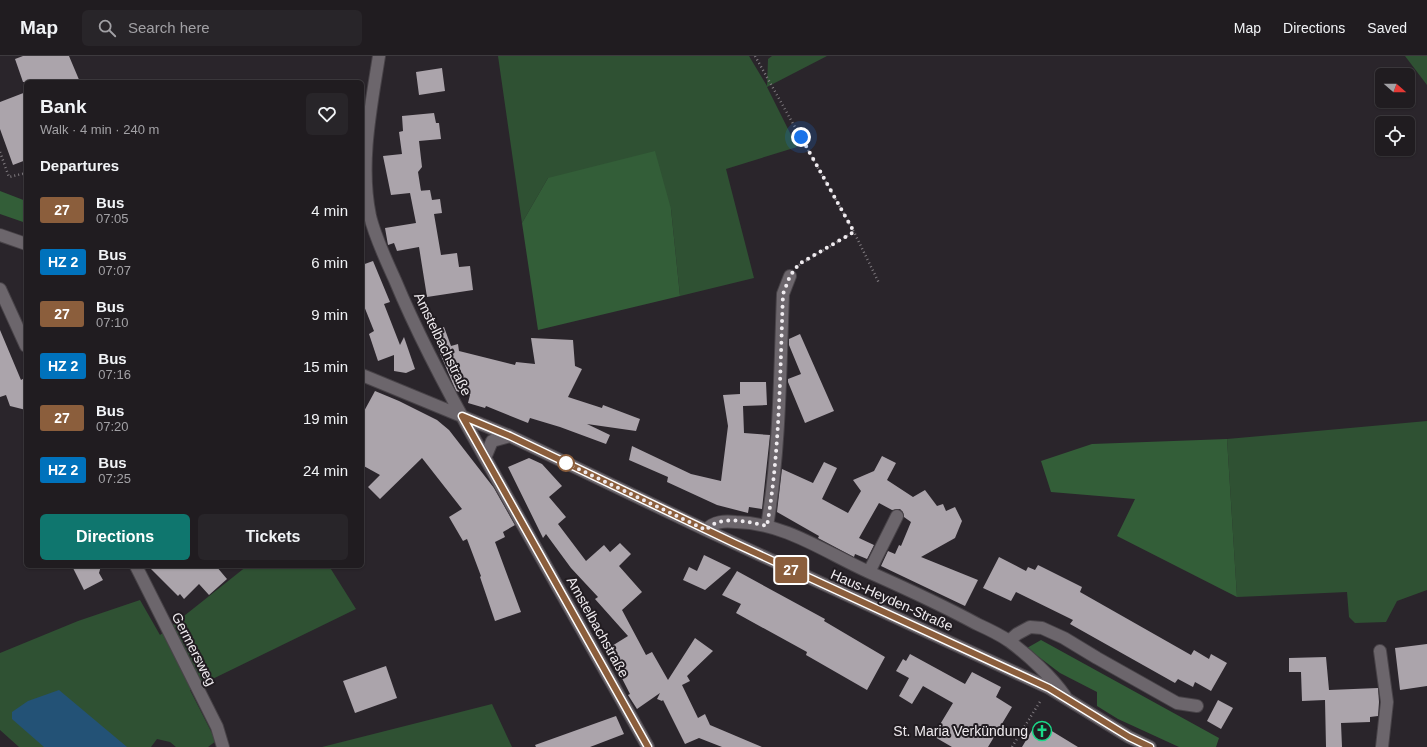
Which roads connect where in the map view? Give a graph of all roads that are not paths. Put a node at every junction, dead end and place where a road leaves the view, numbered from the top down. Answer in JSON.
{"nodes":[{"id":1,"x":379,"y":56,"type":"edge"},
{"id":2,"x":0,"y":235,"type":"edge"},
{"id":3,"x":24,"y":243,"type":"edge"},
{"id":4,"x":790,"y":276,"type":"road end"},
{"id":5,"x":0,"y":289,"type":"edge"},
{"id":6,"x":24,"y":342,"type":"edge"},
{"id":7,"x":364,"y":376,"type":"edge"},
{"id":8,"x":462,"y":416,"type":"junction"},
{"id":9,"x":510,"y":436,"type":"junction"},
{"id":10,"x":485,"y":458,"type":"junction"},
{"id":11,"x":897,"y":516,"type":"dead end"},
{"id":12,"x":767,"y":526,"type":"junction"},
{"id":13,"x":706,"y":530,"type":"junction"},
{"id":14,"x":137,"y":568,"type":"edge"},
{"id":15,"x":869,"y":572,"type":"junction"},
{"id":16,"x":1009,"y":641,"type":"junction"},
{"id":17,"x":1380,"y":651,"type":"dead end"},
{"id":18,"x":1065,"y":697,"type":"junction"},
{"id":19,"x":1197,"y":706,"type":"dead end"},
{"id":20,"x":223,"y":747,"type":"edge"},
{"id":21,"x":648,"y":747,"type":"edge"},
{"id":22,"x":1150,"y":747,"type":"edge"},
{"id":23,"x":1382,"y":747,"type":"edge"}],
"edges":[{"from":1,"to":8,"type":"street","name":"Amstelbachstraße"},
{"from":2,"to":3,"type":"street"},
{"from":4,"to":12,"type":"street"},
{"from":5,"to":6,"type":"street"},
{"from":7,"to":8,"type":"street","name":"Haus-Heyden-Straße"},
{"from":8,"to":9,"type":"street","name":"Haus-Heyden-Straße"},
{"from":8,"to":10,"type":"street","name":"Amstelbachstraße"},
{"from":9,"to":10,"type":"street"},
{"from":9,"to":13,"type":"street","name":"Haus-Heyden-Straße"},
{"from":10,"to":21,"type":"street","name":"Amstelbachstraße"},
{"from":11,"to":15,"type":"street","name":"Haus-Heyden-Straße"},
{"from":12,"to":13,"type":"street","name":"Haus-Heyden-Straße"},
{"from":12,"to":15,"type":"street","name":"Haus-Heyden-Straße"},
{"from":13,"to":18,"type":"street","name":"Haus-Heyden-Straße"},
{"from":14,"to":20,"type":"street","name":"Germersweg"},
{"from":15,"to":16,"type":"street","name":"Haus-Heyden-Straße"},
{"from":16,"to":18,"type":"street","name":"Haus-Heyden-Straße"},
{"from":16,"to":19,"type":"street"},
{"from":17,"to":23,"type":"street"},
{"from":18,"to":22,"type":"street","name":"Haus-Heyden-Straße"}]}
